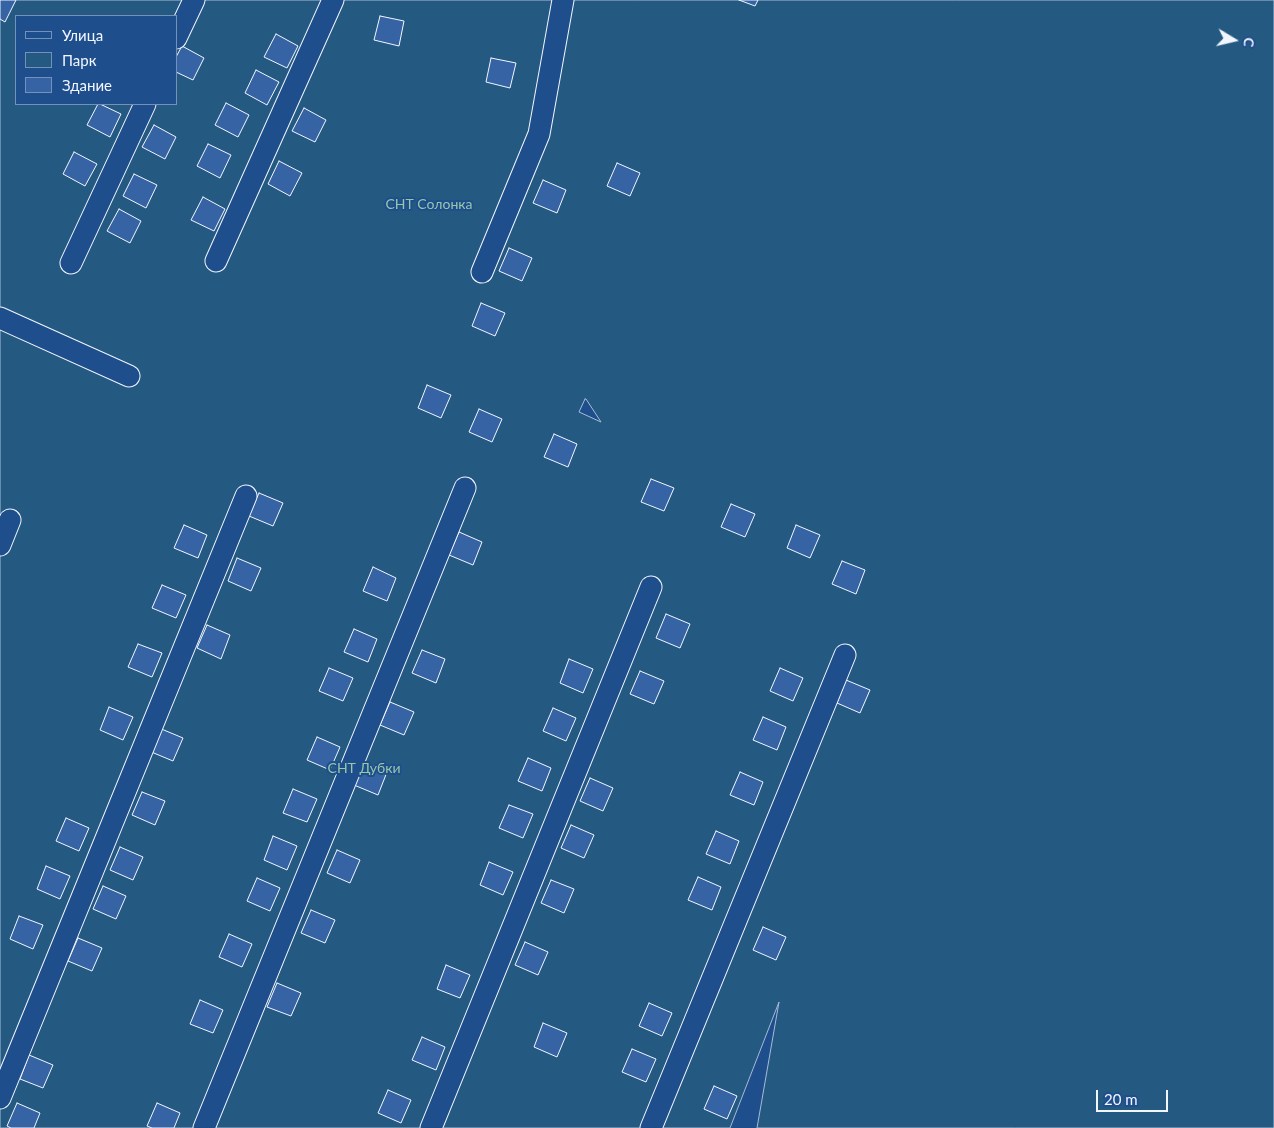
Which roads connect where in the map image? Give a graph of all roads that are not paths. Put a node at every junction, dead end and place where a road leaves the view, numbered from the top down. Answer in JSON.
{"nodes":[{"id":1,"x":194,"y":0,"type":"edge"},
{"id":2,"x":333,"y":0,"type":"edge"},
{"id":3,"x":563,"y":0,"type":"edge"},
{"id":4,"x":178,"y":34,"type":"edge"},
{"id":5,"x":146,"y":105,"type":"edge"},
{"id":6,"x":216,"y":261,"type":"dead end"},
{"id":7,"x":71,"y":263,"type":"dead end"},
{"id":8,"x":482,"y":272,"type":"dead end"},
{"id":9,"x":0,"y":318,"type":"edge"},
{"id":10,"x":129,"y":376,"type":"dead end"},
{"id":11,"x":465,"y":488,"type":"dead end"},
{"id":12,"x":246,"y":496,"type":"dead end"},
{"id":13,"x":10,"y":520,"type":"dead end"},
{"id":14,"x":0,"y":545,"type":"edge"},
{"id":15,"x":651,"y":587,"type":"dead end"},
{"id":16,"x":845,"y":655,"type":"dead end"},
{"id":17,"x":0,"y":1098,"type":"edge"},
{"id":18,"x":204,"y":1128,"type":"edge"},
{"id":19,"x":432,"y":1128,"type":"edge"},
{"id":20,"x":651,"y":1128,"type":"edge"}],
"edges":[{"from":1,"to":4,"type":"street"},
{"from":2,"to":6,"type":"street"},
{"from":3,"to":8,"type":"street"},
{"from":5,"to":7,"type":"street"},
{"from":9,"to":10,"type":"street"},
{"from":11,"to":18,"type":"street"},
{"from":12,"to":17,"type":"street"},
{"from":13,"to":14,"type":"street"},
{"from":15,"to":19,"type":"street"},
{"from":16,"to":20,"type":"street"}]}
